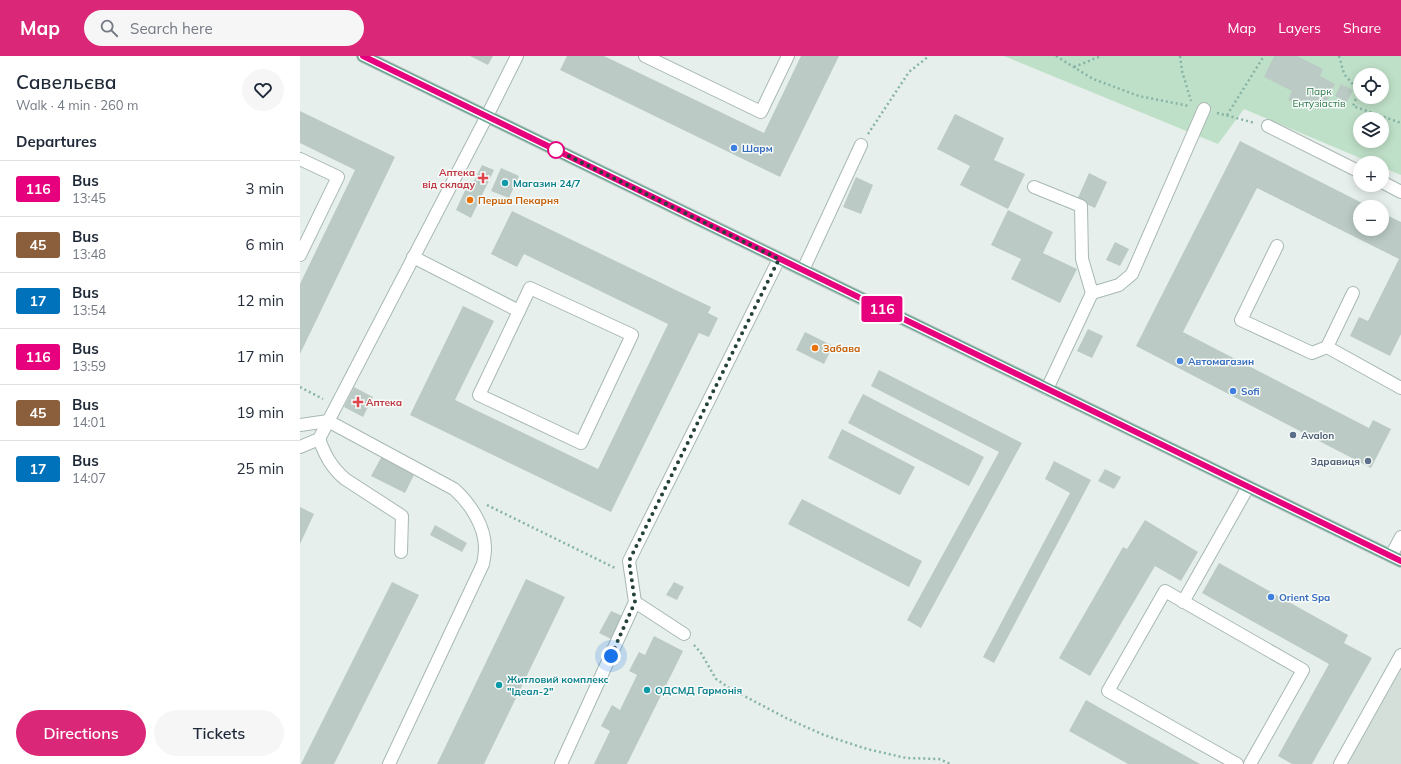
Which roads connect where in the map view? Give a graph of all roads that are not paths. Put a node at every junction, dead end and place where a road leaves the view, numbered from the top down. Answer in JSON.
{"nodes":[{"id":1,"x":363,"y":56,"type":"edge"},
{"id":2,"x":517,"y":56,"type":"edge"},
{"id":3,"x":644,"y":56,"type":"edge"},
{"id":4,"x":788,"y":56,"type":"edge"},
{"id":5,"x":1204,"y":109,"type":"road end"},
{"id":6,"x":487,"y":116,"type":"junction"},
{"id":7,"x":1268,"y":126,"type":"road end"},
{"id":8,"x":861,"y":145,"type":"road end"},
{"id":9,"x":300,"y":159,"type":"edge"},
{"id":10,"x":1353,"y":168,"type":"edge"},
{"id":11,"x":1389,"y":186,"type":"edge"},
{"id":12,"x":1034,"y":187,"type":"dead end"},
{"id":13,"x":1401,"y":192,"type":"edge"},
{"id":14,"x":1277,"y":246,"type":"dead end"},
{"id":15,"x":300,"y":255,"type":"edge"},
{"id":16,"x":414,"y":257,"type":"junction"},
{"id":17,"x":779,"y":259,"type":"junction"},
{"id":18,"x":803,"y":270,"type":"junction"},
{"id":19,"x":1092,"y":293,"type":"junction"},
{"id":20,"x":1353,"y":293,"type":"dead end"},
{"id":21,"x":519,"y":311,"type":"junction"},
{"id":22,"x":1327,"y":347,"type":"junction"},
{"id":23,"x":1401,"y":388,"type":"edge"},
{"id":24,"x":1048,"y":389,"type":"junction"},
{"id":25,"x":328,"y":421,"type":"junction"},
{"id":26,"x":300,"y":425,"type":"edge"},
{"id":27,"x":319,"y":439,"type":"junction"},
{"id":28,"x":300,"y":447,"type":"edge"},
{"id":29,"x":1248,"y":486,"type":"junction"},
{"id":30,"x":1401,"y":537,"type":"edge"},
{"id":31,"x":401,"y":552,"type":"dead end"},
{"id":32,"x":1396,"y":559,"type":"edge"},
{"id":33,"x":635,"y":602,"type":"junction"},
{"id":34,"x":1183,"y":602,"type":"junction"},
{"id":35,"x":684,"y":634,"type":"road end"},
{"id":36,"x":1401,"y":655,"type":"edge"},
{"id":37,"x":389,"y":764,"type":"edge"},
{"id":38,"x":561,"y":764,"type":"edge"},
{"id":39,"x":1237,"y":764,"type":"edge"},
{"id":40,"x":1250,"y":764,"type":"edge"},
{"id":41,"x":1340,"y":764,"type":"edge"}],
"edges":[{"from":1,"to":6,"type":"main road"},
{"from":2,"to":6,"type":"lane"},
{"from":3,"to":4,"type":"lane"},
{"from":5,"to":19,"type":"lane"},
{"from":6,"to":16,"type":"lane"},
{"from":6,"to":17,"type":"main road"},
{"from":7,"to":10,"type":"lane"},
{"from":8,"to":18,"type":"lane"},
{"from":9,"to":15,"type":"lane"},
{"from":11,"to":13,"type":"lane"},
{"from":12,"to":19,"type":"lane"},
{"from":14,"to":22,"type":"lane"},
{"from":16,"to":21,"type":"lane"},
{"from":16,"to":25,"type":"lane"},
{"from":17,"to":18,"type":"main road"},
{"from":17,"to":33,"type":"lane"},
{"from":18,"to":24,"type":"main road"},
{"from":19,"to":24,"type":"lane"},
{"from":20,"to":22,"type":"lane"},
{"from":21,"to":21,"type":"lane"},
{"from":22,"to":23,"type":"lane"},
{"from":24,"to":29,"type":"main road"},
{"from":25,"to":26,"type":"lane"},
{"from":25,"to":27,"type":"lane"},
{"from":25,"to":37,"type":"lane"},
{"from":27,"to":28,"type":"lane"},
{"from":27,"to":31,"type":"lane"},
{"from":29,"to":32,"type":"main road"},
{"from":29,"to":34,"type":"lane"},
{"from":30,"to":32,"type":"lane"},
{"from":33,"to":35,"type":"lane"},
{"from":33,"to":38,"type":"lane"},
{"from":34,"to":39,"type":"lane"},
{"from":34,"to":40,"type":"lane"},
{"from":36,"to":41,"type":"lane"}]}
